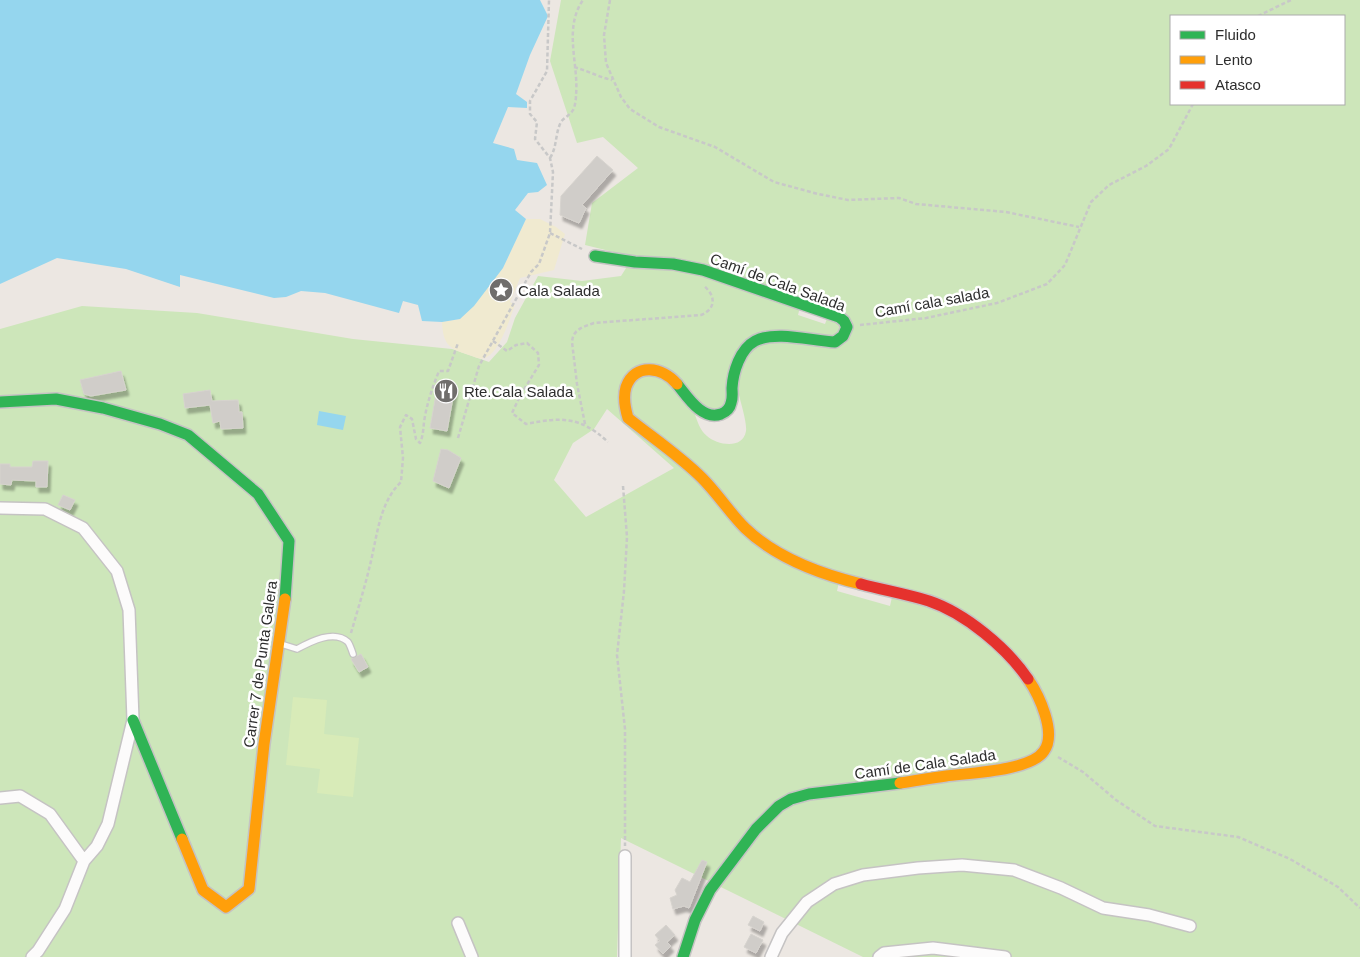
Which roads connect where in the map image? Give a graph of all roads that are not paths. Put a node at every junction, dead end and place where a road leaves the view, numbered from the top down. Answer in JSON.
{"nodes":[{"id":1,"x":595,"y":256,"type":"road end"},
{"id":2,"x":0,"y":402,"type":"edge"},
{"id":3,"x":0,"y":508,"type":"edge"},
{"id":4,"x":279,"y":644,"type":"junction"},
{"id":5,"x":353,"y":654,"type":"dead end"},
{"id":6,"x":132,"y":720,"type":"junction"},
{"id":7,"x":0,"y":798,"type":"edge"},
{"id":8,"x":625,"y":856,"type":"road end"},
{"id":9,"x":84,"y":862,"type":"junction"},
{"id":10,"x":458,"y":923,"type":"dead end"},
{"id":11,"x":1190,"y":926,"type":"dead end"},
{"id":12,"x":32,"y":957,"type":"edge"},
{"id":13,"x":472,"y":957,"type":"edge"},
{"id":14,"x":625,"y":957,"type":"edge"},
{"id":15,"x":683,"y":957,"type":"edge"},
{"id":16,"x":771,"y":957,"type":"edge"},
{"id":17,"x":879,"y":957,"type":"edge"},
{"id":18,"x":1006,"y":957,"type":"edge"}],
"edges":[{"from":1,"to":15,"type":"street","name":"Camí de Cala Salada"},
{"from":2,"to":4,"type":"street","name":"Carrer 7 de Punta Galera"},
{"from":3,"to":6,"type":"street"},
{"from":4,"to":5,"type":"lane"},
{"from":4,"to":6,"type":"street","name":"Carrer 7 de Punta Galera"},
{"from":6,"to":9,"type":"street"},
{"from":7,"to":9,"type":"street"},
{"from":8,"to":14,"type":"street"},
{"from":9,"to":12,"type":"street"},
{"from":10,"to":13,"type":"street"},
{"from":11,"to":16,"type":"street"},
{"from":17,"to":18,"type":"street"}]}
